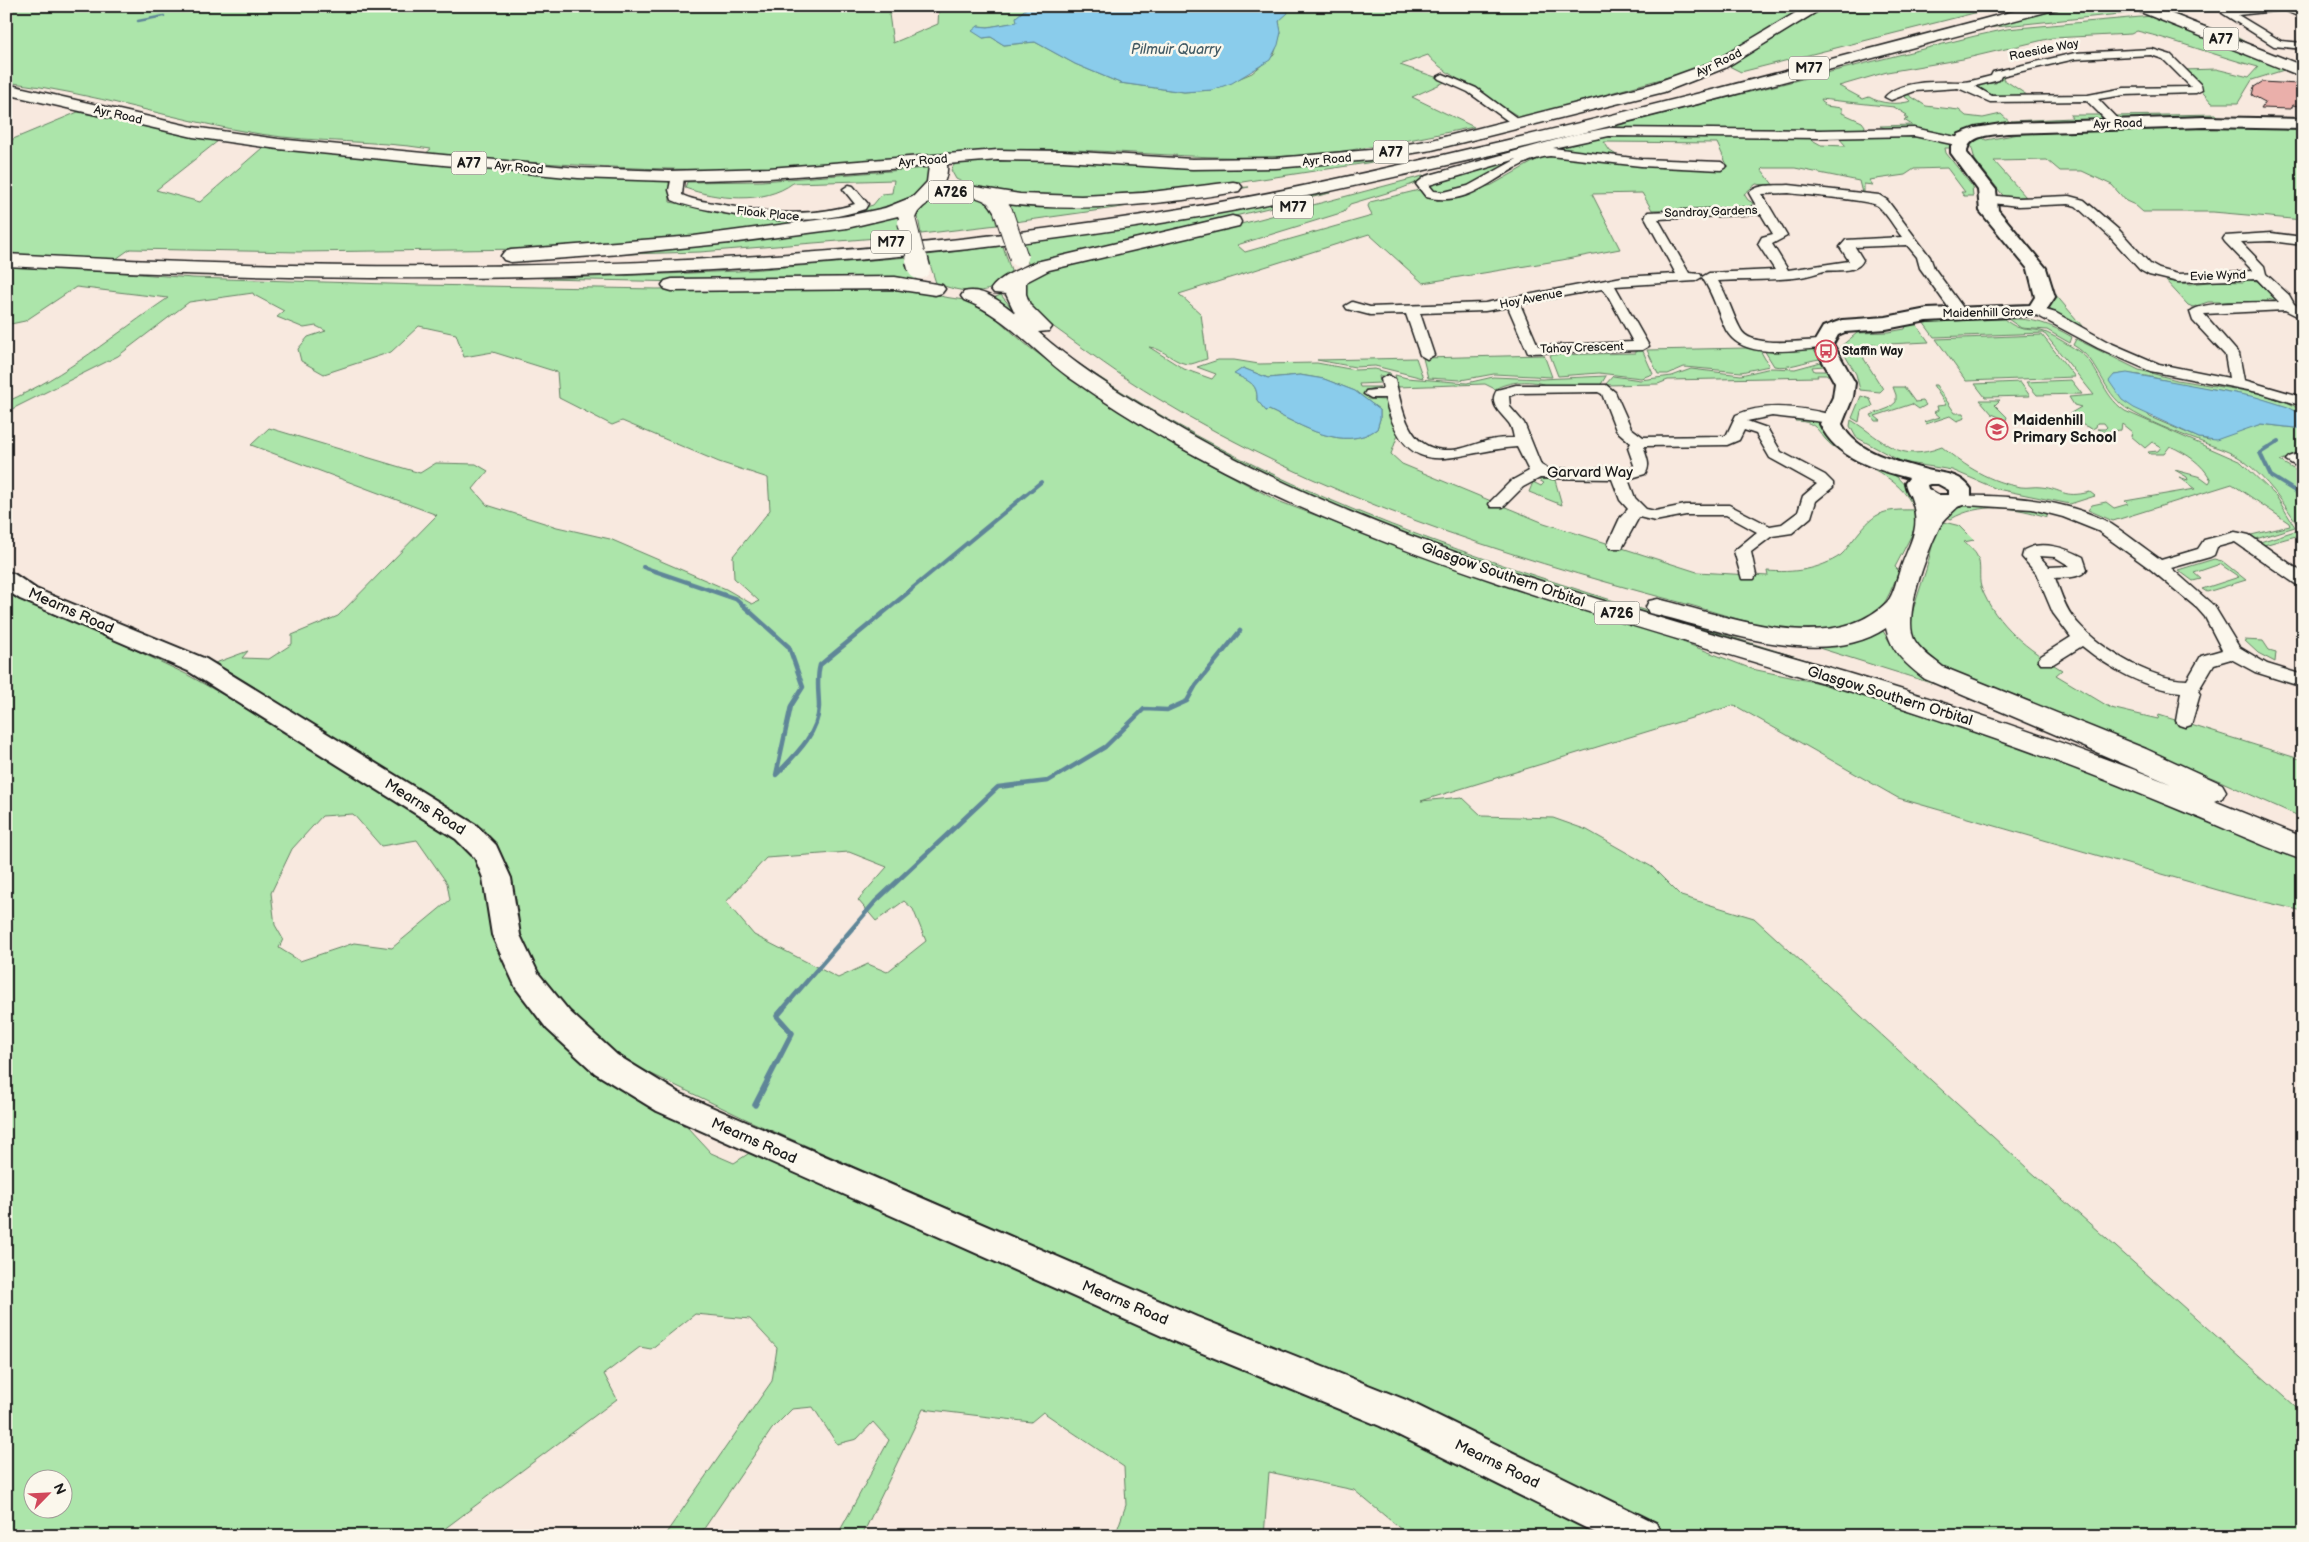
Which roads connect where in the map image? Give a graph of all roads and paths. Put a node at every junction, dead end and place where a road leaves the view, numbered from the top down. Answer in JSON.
{"nodes":[{"id":1,"x":1818,"y":6,"type":"edge"},
{"id":2,"x":2022,"y":6,"type":"edge"},
{"id":3,"x":2052,"y":6,"type":"edge"},
{"id":4,"x":2138,"y":6,"type":"edge"},
{"id":5,"x":2286,"y":6,"type":"edge"},
{"id":6,"x":2303,"y":11,"type":"edge"},
{"id":7,"x":2303,"y":46,"type":"edge"},
{"id":8,"x":2300,"y":68,"type":"edge"},
{"id":9,"x":1759,"y":73,"type":"junction"},
{"id":10,"x":1443,"y":77,"type":"dead end"},
{"id":11,"x":1965,"y":85,"type":"junction"},
{"id":12,"x":6,"y":89,"type":"edge"},
{"id":13,"x":1891,"y":97,"type":"dead end"},
{"id":14,"x":2090,"y":98,"type":"junction"},
{"id":15,"x":1519,"y":124,"type":"junction"},
{"id":16,"x":2116,"y":124,"type":"junction"},
{"id":17,"x":2303,"y":124,"type":"edge"},
{"id":18,"x":1566,"y":131,"type":"junction"},
{"id":19,"x":1961,"y":142,"type":"junction"},
{"id":20,"x":938,"y":165,"type":"junction"},
{"id":21,"x":1721,"y":166,"type":"dead end"},
{"id":22,"x":678,"y":176,"type":"junction"},
{"id":23,"x":849,"y":189,"type":"dead end"},
{"id":24,"x":967,"y":191,"type":"junction"},
{"id":25,"x":991,"y":196,"type":"junction"},
{"id":26,"x":1988,"y":199,"type":"junction"},
{"id":27,"x":919,"y":200,"type":"junction"},
{"id":28,"x":1765,"y":210,"type":"junction"},
{"id":29,"x":1911,"y":241,"type":"junction"},
{"id":30,"x":2303,"y":241,"type":"edge"},
{"id":31,"x":6,"y":250,"type":"edge"},
{"id":32,"x":6,"y":260,"type":"edge"},
{"id":33,"x":247,"y":262,"type":"junction"},
{"id":34,"x":116,"y":266,"type":"junction"},
{"id":35,"x":1018,"y":272,"type":"junction"},
{"id":36,"x":1784,"y":274,"type":"junction"},
{"id":37,"x":2260,"y":276,"type":"junction"},
{"id":38,"x":1684,"y":277,"type":"junction"},
{"id":39,"x":1709,"y":277,"type":"junction"},
{"id":40,"x":1606,"y":285,"type":"junction"},
{"id":41,"x":935,"y":289,"type":"junction"},
{"id":42,"x":971,"y":296,"type":"junction"},
{"id":43,"x":1513,"y":302,"type":"junction"},
{"id":44,"x":1352,"y":306,"type":"dead end"},
{"id":45,"x":2288,"y":306,"type":"junction"},
{"id":46,"x":1412,"y":310,"type":"junction"},
{"id":47,"x":1959,"y":312,"type":"junction"},
{"id":48,"x":2036,"y":312,"type":"junction"},
{"id":49,"x":2303,"y":315,"type":"edge"},
{"id":50,"x":1823,"y":344,"type":"junction"},
{"id":51,"x":1427,"y":355,"type":"dead end"},
{"id":52,"x":2236,"y":382,"type":"junction"},
{"id":53,"x":1371,"y":394,"type":"dead end"},
{"id":54,"x":2303,"y":402,"type":"edge"},
{"id":55,"x":1832,"y":419,"type":"junction"},
{"id":56,"x":1738,"y":423,"type":"junction"},
{"id":57,"x":1523,"y":442,"type":"junction"},
{"id":58,"x":1639,"y":442,"type":"junction"},
{"id":59,"x":1884,"y":463,"type":"joint"},
{"id":60,"x":1539,"y":472,"type":"junction"},
{"id":61,"x":1618,"y":474,"type":"junction"},
{"id":62,"x":1922,"y":486,"type":"junction"},
{"id":63,"x":1954,"y":496,"type":"junction"},
{"id":64,"x":1497,"y":504,"type":"dead end"},
{"id":65,"x":1636,"y":510,"type":"junction"},
{"id":66,"x":1929,"y":524,"type":"junction"},
{"id":67,"x":1768,"y":531,"type":"junction"},
{"id":68,"x":1616,"y":544,"type":"dead end"},
{"id":69,"x":2158,"y":567,"type":"junction"},
{"id":70,"x":2044,"y":573,"type":"dead end"},
{"id":71,"x":1748,"y":575,"type":"dead end"},
{"id":72,"x":6,"y":579,"type":"edge"},
{"id":73,"x":2303,"y":580,"type":"edge"},
{"id":74,"x":1622,"y":598,"type":"junction"},
{"id":75,"x":1899,"y":605,"type":"junction"},
{"id":76,"x":2083,"y":638,"type":"junction"},
{"id":77,"x":2234,"y":652,"type":"junction"},
{"id":78,"x":2046,"y":660,"type":"dead end"},
{"id":79,"x":2303,"y":681,"type":"edge"},
{"id":80,"x":2188,"y":687,"type":"junction"},
{"id":81,"x":2184,"y":722,"type":"dead end"},
{"id":82,"x":2212,"y":790,"type":"junction"},
{"id":83,"x":2303,"y":830,"type":"edge"},
{"id":84,"x":2303,"y":850,"type":"edge"},
{"id":85,"x":1643,"y":1536,"type":"edge"}],
"edges":[{"from":1,"to":15,"type":"main road","name":"Ayr Road","number":"A77"},
{"from":2,"to":9,"type":"main road","number":"M77"},
{"from":3,"to":18,"type":"main road","number":"M77"},
{"from":4,"to":8,"type":"main road","number":"A77"},
{"from":5,"to":6,"type":"street"},
{"from":5,"to":7,"type":"street"},
{"from":9,"to":25,"type":"main road","number":"M77"},
{"from":9,"to":33,"type":"main road","number":"M77"},
{"from":10,"to":15,"type":"street"},
{"from":11,"to":13,"type":"street"},
{"from":11,"to":14,"type":"street","name":"Raeside Way"},
{"from":11,"to":14,"type":"street","name":"Raeside Way"},
{"from":12,"to":22,"type":"main road","name":"Ayr Road","number":"A77"},
{"from":14,"to":16,"type":"street"},
{"from":15,"to":20,"type":"main road","name":"Ayr Road","number":"A77"},
{"from":16,"to":17,"type":"street","name":"Ayr Road"},
{"from":16,"to":19,"type":"street","name":"Ayr Road"},
{"from":18,"to":34,"type":"main road","number":"M77"},
{"from":18,"to":35,"type":"main road","number":"M77"},
{"from":19,"to":21,"type":"street"},
{"from":19,"to":26,"type":"street"},
{"from":20,"to":22,"type":"main road","name":"Ayr Road","number":"A77"},
{"from":20,"to":24,"type":"main road","number":"A726"},
{"from":20,"to":27,"type":"main road","number":"A726"},
{"from":22,"to":23,"type":"street","name":"Floak Place"},
{"from":24,"to":25,"type":"main road","number":"A726"},
{"from":24,"to":27,"type":"main road","number":"A726"},
{"from":25,"to":35,"type":"main road","number":"A726","bridge":true},
{"from":26,"to":37,"type":"street","name":"Evie Wynd"},
{"from":26,"to":48,"type":"street"},
{"from":27,"to":33,"type":"main road"},
{"from":27,"to":41,"type":"main road","number":"A726","bridge":true},
{"from":28,"to":29,"type":"street","name":"Sandray Gardens"},
{"from":28,"to":36,"type":"street"},
{"from":28,"to":38,"type":"street","name":"Sandray Gardens"},
{"from":29,"to":36,"type":"street"},
{"from":29,"to":47,"type":"street","name":"Sandray Gardens"},
{"from":30,"to":37,"type":"street"},
{"from":31,"to":33,"type":"main road","number":"M77"},
{"from":32,"to":34,"type":"main road","number":"M77"},
{"from":34,"to":41,"type":"main road"},
{"from":35,"to":42,"type":"main road","number":"A726"},
{"from":35,"to":74,"type":"main road","name":"Glasgow Southern Orbital","number":"A726"},
{"from":36,"to":39,"type":"street"},
{"from":37,"to":45,"type":"street","name":"Evie Wynd"},
{"from":38,"to":39,"type":"street","name":"Hoy Avenue"},
{"from":38,"to":40,"type":"street","name":"Hoy Avenue"},
{"from":39,"to":50,"type":"street"},
{"from":40,"to":43,"type":"street","name":"Hoy Avenue"},
{"from":40,"to":43,"type":"street","name":"Tahay Crescent"},
{"from":41,"to":42,"type":"main road","number":"A726"},
{"from":42,"to":84,"type":"main road","name":"Glasgow Southern Orbital","number":"A726"},
{"from":43,"to":46,"type":"street","name":"Hoy Avenue"},
{"from":44,"to":46,"type":"street","name":"Hoy Avenue"},
{"from":45,"to":49,"type":"street"},
{"from":45,"to":52,"type":"street"},
{"from":46,"to":51,"type":"street"},
{"from":47,"to":48,"type":"street","name":"Maidenhill Grove"},
{"from":47,"to":50,"type":"street","name":"Maidenhill Grove"},
{"from":48,"to":52,"type":"street","name":"Maidenhill Grove"},
{"from":50,"to":55,"type":"street"},
{"from":52,"to":54,"type":"street","name":"Maidenhill Grove"},
{"from":53,"to":57,"type":"street"},
{"from":55,"to":56,"type":"street","name":"Garvard Way"},
{"from":55,"to":59,"type":"street"},
{"from":56,"to":58,"type":"street","name":"Garvard Way"},
{"from":56,"to":67,"type":"street"},
{"from":57,"to":58,"type":"street","name":"Garvard Way"},
{"from":57,"to":60,"type":"street","name":"Garvard Way"},
{"from":58,"to":61,"type":"street","name":"Garvard Way"},
{"from":59,"to":62,"type":"street"},
{"from":60,"to":61,"type":"street","name":"Garvard Way"},
{"from":60,"to":64,"type":"street","name":"Garvard Way"},
{"from":61,"to":65,"type":"street"},
{"from":62,"to":63,"type":"street"},
{"from":62,"to":66,"type":"main road"},
{"from":63,"to":66,"type":"main road"},
{"from":63,"to":69,"type":"street"},
{"from":65,"to":67,"type":"street"},
{"from":65,"to":68,"type":"street"},
{"from":66,"to":75,"type":"main road"},
{"from":67,"to":71,"type":"street"},
{"from":69,"to":73,"type":"street"},
{"from":69,"to":77,"type":"street"},
{"from":70,"to":76,"type":"street"},
{"from":72,"to":85,"type":"street","name":"Mearns Road"},
{"from":74,"to":75,"type":"main road"},
{"from":74,"to":82,"type":"main road","name":"Glasgow Southern Orbital","number":"A726"},
{"from":75,"to":82,"type":"main road"},
{"from":76,"to":78,"type":"street"},
{"from":76,"to":80,"type":"street"},
{"from":77,"to":79,"type":"street"},
{"from":77,"to":80,"type":"street"},
{"from":80,"to":81,"type":"street"},
{"from":82,"to":83,"type":"main road","name":"Glasgow Southern Orbital","number":"A726"}]}
